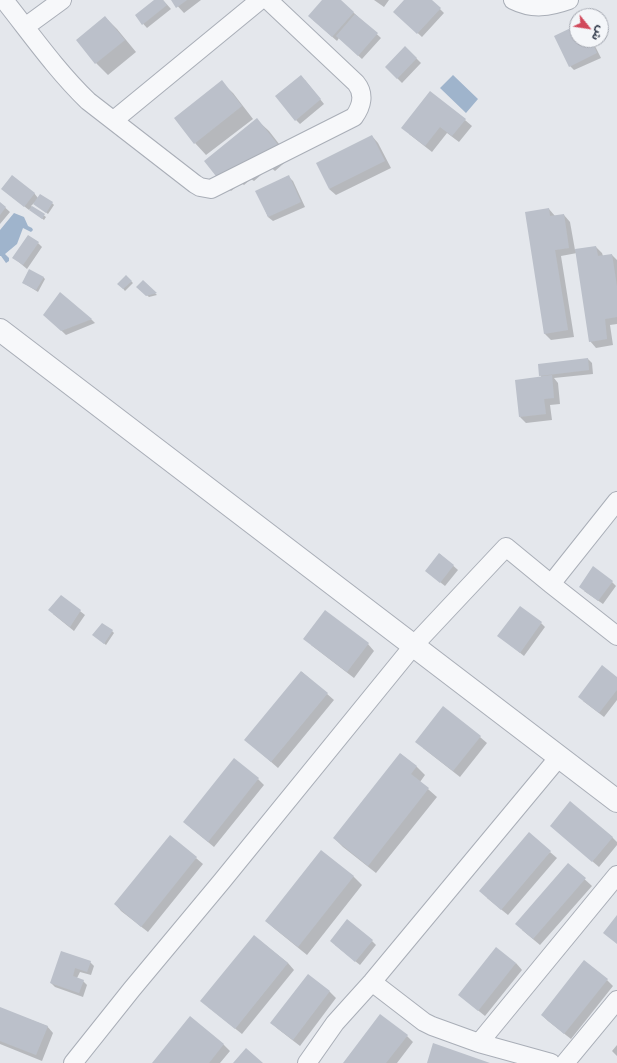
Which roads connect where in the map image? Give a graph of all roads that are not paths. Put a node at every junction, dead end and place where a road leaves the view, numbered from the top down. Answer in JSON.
{"nodes":[{"id":1,"x":4,"y":0,"type":"edge"},
{"id":2,"x":62,"y":0,"type":"edge"},
{"id":3,"x":260,"y":0,"type":"edge"},
{"id":4,"x":268,"y":0,"type":"edge"},
{"id":5,"x":569,"y":0,"type":"edge"},
{"id":6,"x":524,"y":2,"type":"edge"},
{"id":7,"x":25,"y":27,"type":"junction"},
{"id":8,"x":114,"y":120,"type":"junction"},
{"id":9,"x":0,"y":330,"type":"edge"},
{"id":10,"x":617,"y":501,"type":"edge"},
{"id":11,"x":551,"y":584,"type":"junction"},
{"id":12,"x":617,"y":636,"type":"edge"},
{"id":13,"x":414,"y":645,"type":"junction"},
{"id":14,"x":559,"y":757,"type":"junction"},
{"id":15,"x":617,"y":802,"type":"edge"},
{"id":16,"x":617,"y":874,"type":"edge"},
{"id":17,"x":372,"y":982,"type":"junction"},
{"id":18,"x":617,"y":1000,"type":"edge"},
{"id":19,"x":479,"y":1043,"type":"junction"},
{"id":20,"x":72,"y":1063,"type":"edge"},
{"id":21,"x":307,"y":1063,"type":"edge"},
{"id":22,"x":551,"y":1063,"type":"edge"},
{"id":23,"x":565,"y":1063,"type":"edge"}],
"edges":[{"from":1,"to":7,"type":"street"},
{"from":2,"to":7,"type":"street"},
{"from":3,"to":8,"type":"street"},
{"from":4,"to":8,"type":"street"},
{"from":5,"to":6,"type":"street"},
{"from":7,"to":8,"type":"street"},
{"from":9,"to":13,"type":"street"},
{"from":10,"to":11,"type":"street"},
{"from":11,"to":12,"type":"street"},
{"from":11,"to":13,"type":"street"},
{"from":13,"to":14,"type":"street"},
{"from":13,"to":20,"type":"street"},
{"from":14,"to":15,"type":"street"},
{"from":14,"to":17,"type":"street"},
{"from":16,"to":19,"type":"street"},
{"from":17,"to":19,"type":"street"},
{"from":17,"to":21,"type":"street"},
{"from":18,"to":23,"type":"street"},
{"from":19,"to":22,"type":"street"}]}
